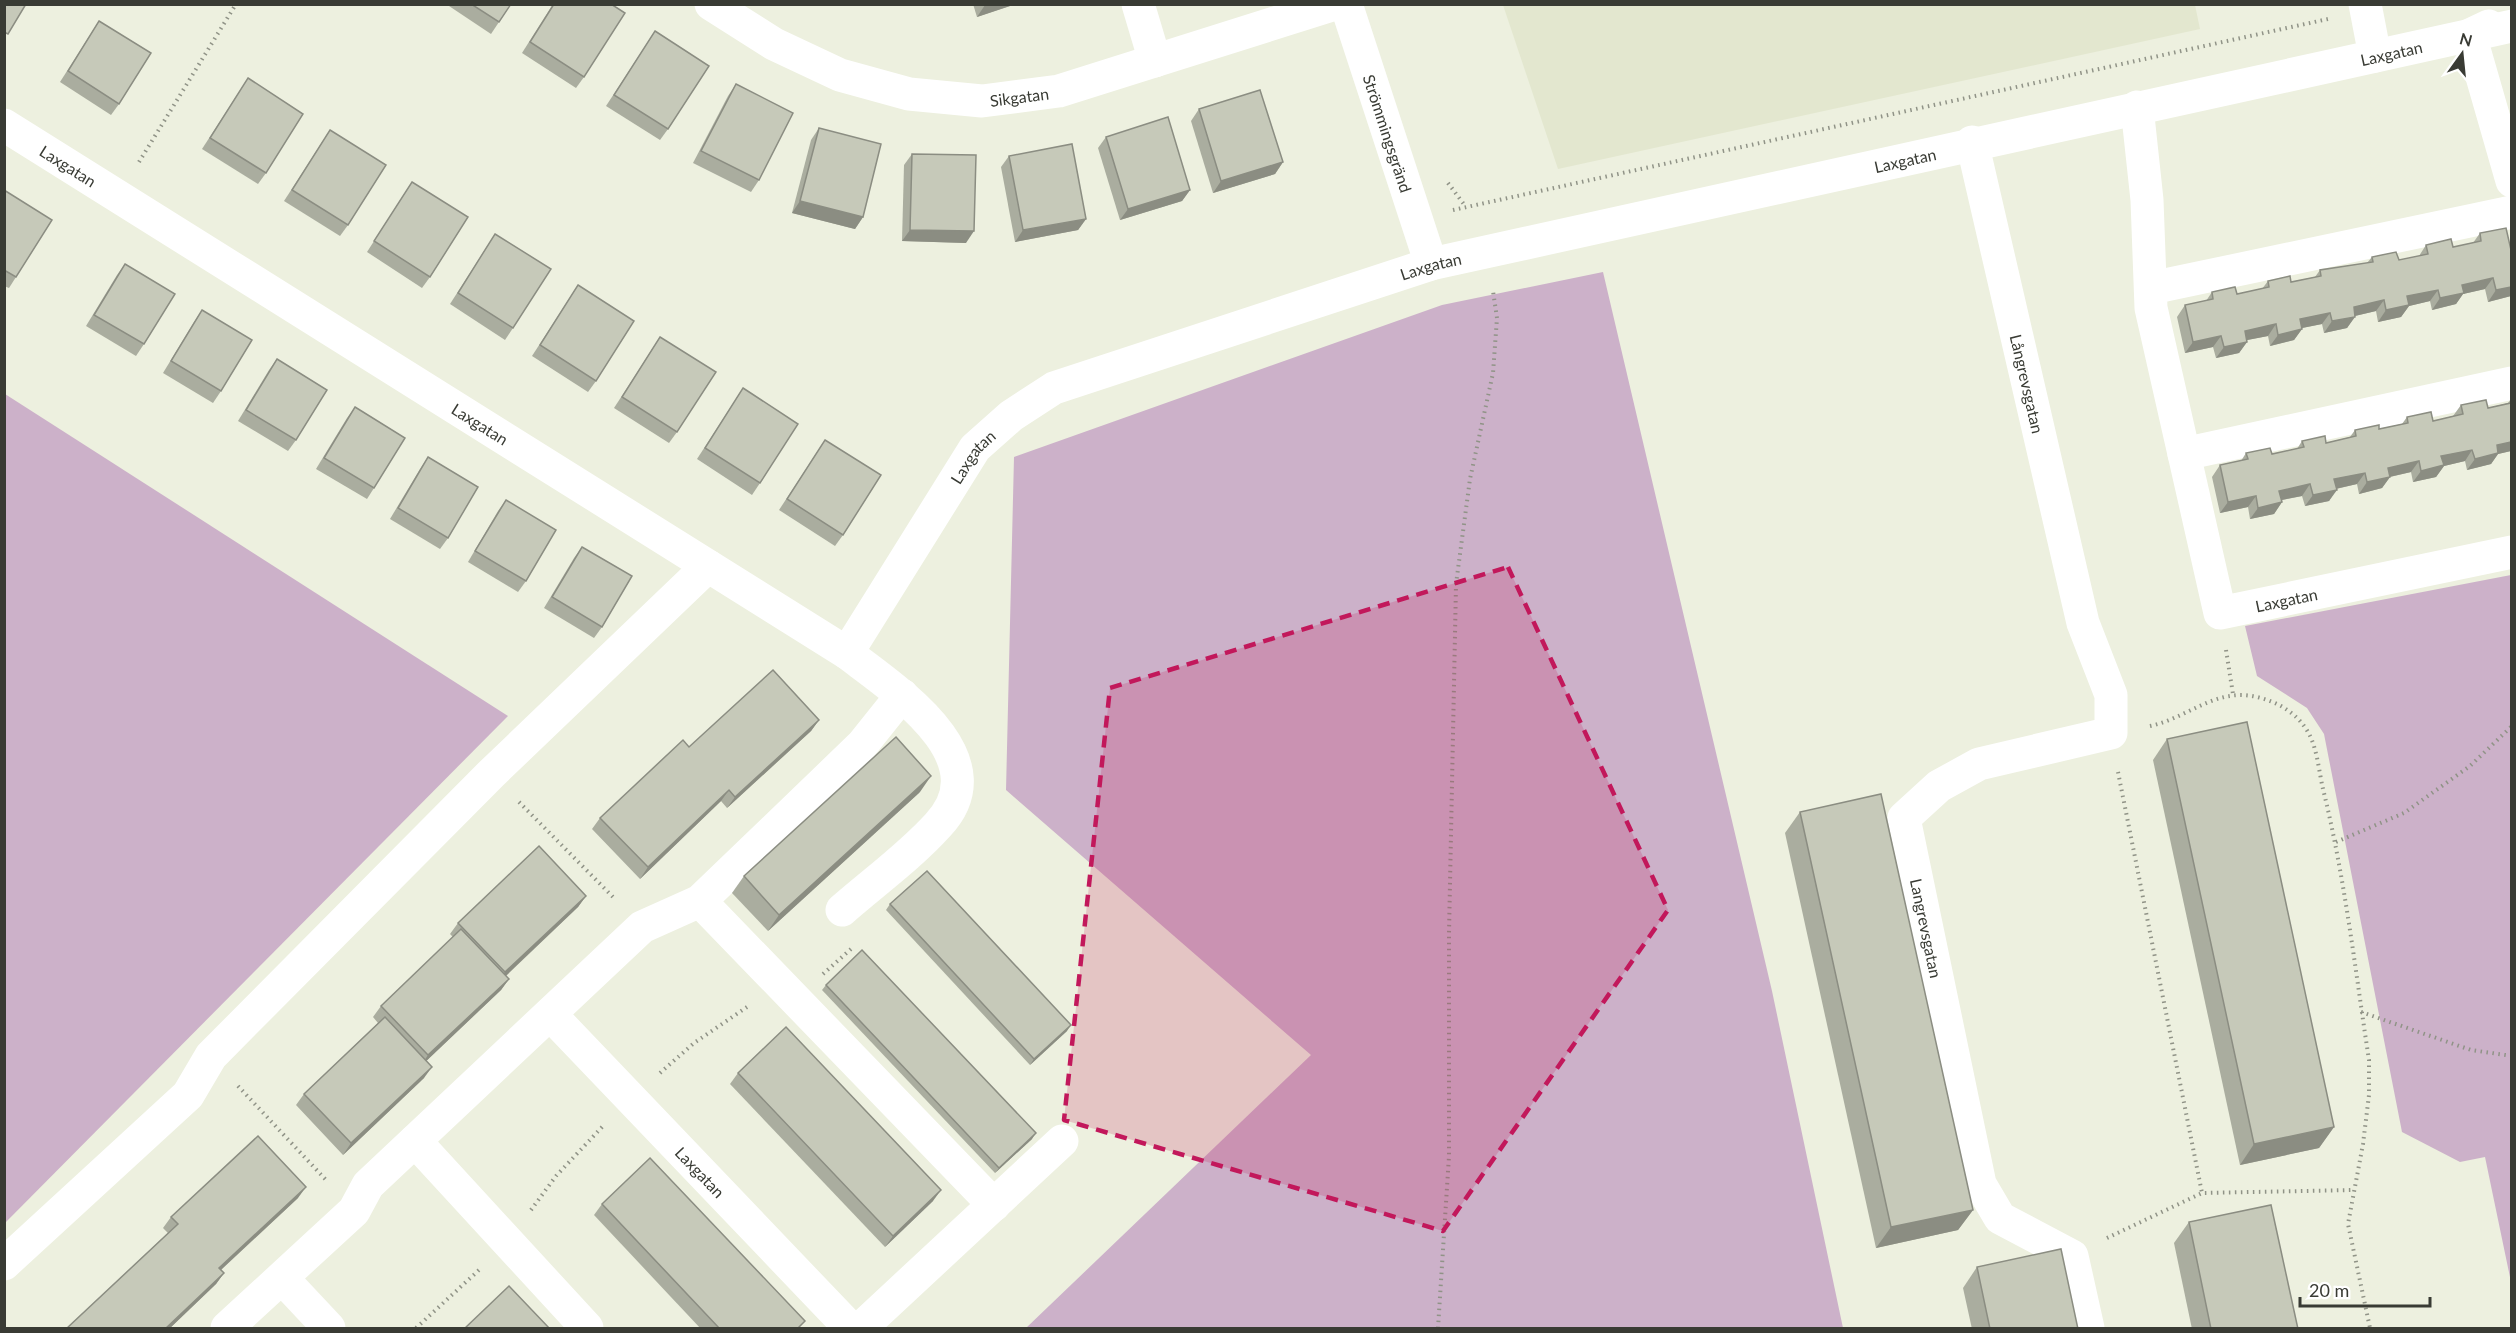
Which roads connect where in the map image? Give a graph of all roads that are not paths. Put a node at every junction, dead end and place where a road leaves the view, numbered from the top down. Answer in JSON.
{"nodes":[{"id":1,"x":711,"y":4,"type":"edge"},
{"id":2,"x":1138,"y":4,"type":"edge"},
{"id":3,"x":1335,"y":4,"type":"edge"},
{"id":4,"x":1346,"y":4,"type":"edge"},
{"id":5,"x":2365,"y":8,"type":"edge"},
{"id":6,"x":2511,"y":15,"type":"edge"},
{"id":7,"x":2511,"y":26,"type":"edge"},
{"id":8,"x":2470,"y":35,"type":"junction"},
{"id":9,"x":2375,"y":56,"type":"junction"},
{"id":10,"x":1155,"y":61,"type":"junction"},
{"id":11,"x":2137,"y":107,"type":"junction"},
{"id":12,"x":4,"y":125,"type":"edge"},
{"id":13,"x":1972,"y":142,"type":"junction"},
{"id":14,"x":2511,"y":181,"type":"edge"},
{"id":15,"x":2511,"y":212,"type":"edge"},
{"id":16,"x":1431,"y":264,"type":"junction"},
{"id":17,"x":2151,"y":288,"type":"junction"},
{"id":18,"x":2511,"y":383,"type":"edge"},
{"id":19,"x":2184,"y":454,"type":"junction"},
{"id":20,"x":2511,"y":552,"type":"edge"},
{"id":21,"x":708,"y":566,"type":"junction"},
{"id":22,"x":847,"y":653,"type":"junction"},
{"id":23,"x":902,"y":695,"type":"junction"},
{"id":24,"x":2111,"y":733,"type":"joint"},
{"id":25,"x":700,"y":901,"type":"junction"},
{"id":26,"x":842,"y":910,"type":"dead end"},
{"id":27,"x":550,"y":1014,"type":"junction"},
{"id":28,"x":415,"y":1141,"type":"junction"},
{"id":29,"x":1062,"y":1141,"type":"dead end"},
{"id":30,"x":994,"y":1205,"type":"junction"},
{"id":31,"x":4,"y":1264,"type":"edge"},
{"id":32,"x":282,"y":1278,"type":"junction"},
{"id":33,"x":227,"y":1329,"type":"edge"},
{"id":34,"x":329,"y":1329,"type":"edge"},
{"id":35,"x":587,"y":1329,"type":"edge"},
{"id":36,"x":850,"y":1329,"type":"edge"},
{"id":37,"x":861,"y":1329,"type":"edge"},
{"id":38,"x":2088,"y":1329,"type":"edge"}],
"edges":[{"from":1,"to":10,"type":"street","name":"Sikgatan"},
{"from":2,"to":10,"type":"street"},
{"from":3,"to":10,"type":"street","name":"Sikgatan"},
{"from":4,"to":16,"type":"street","name":"Strömmingsgränd"},
{"from":5,"to":9,"type":"street"},
{"from":6,"to":8,"type":"street","name":"Laxgatan"},
{"from":7,"to":8,"type":"street","name":"Laxgatan"},
{"from":8,"to":9,"type":"street","name":"Laxgatan"},
{"from":8,"to":14,"type":"street"},
{"from":9,"to":11,"type":"street","name":"Laxgatan"},
{"from":11,"to":13,"type":"street","name":"Laxgatan"},
{"from":11,"to":17,"type":"street","name":"Laxgatan"},
{"from":12,"to":21,"type":"street","name":"Laxgatan"},
{"from":13,"to":16,"type":"street","name":"Laxgatan"},
{"from":13,"to":24,"type":"street","name":"Långrevsgatan"},
{"from":15,"to":17,"type":"street"},
{"from":16,"to":22,"type":"street","name":"Laxgatan"},
{"from":17,"to":19,"type":"street","name":"Laxgatan"},
{"from":18,"to":19,"type":"street"},
{"from":19,"to":20,"type":"street","name":"Laxgatan"},
{"from":21,"to":22,"type":"street","name":"Laxgatan"},
{"from":21,"to":31,"type":"street"},
{"from":22,"to":23,"type":"street"},
{"from":23,"to":25,"type":"street"},
{"from":23,"to":26,"type":"street"},
{"from":24,"to":38,"type":"street","name":"Langrevsgatan"},
{"from":25,"to":27,"type":"street"},
{"from":25,"to":30,"type":"street"},
{"from":27,"to":28,"type":"street"},
{"from":27,"to":36,"type":"street","name":"Laxgatan"},
{"from":28,"to":32,"type":"street"},
{"from":28,"to":35,"type":"street"},
{"from":29,"to":30,"type":"street"},
{"from":30,"to":37,"type":"street"},
{"from":32,"to":33,"type":"street"},
{"from":32,"to":34,"type":"street"}]}
